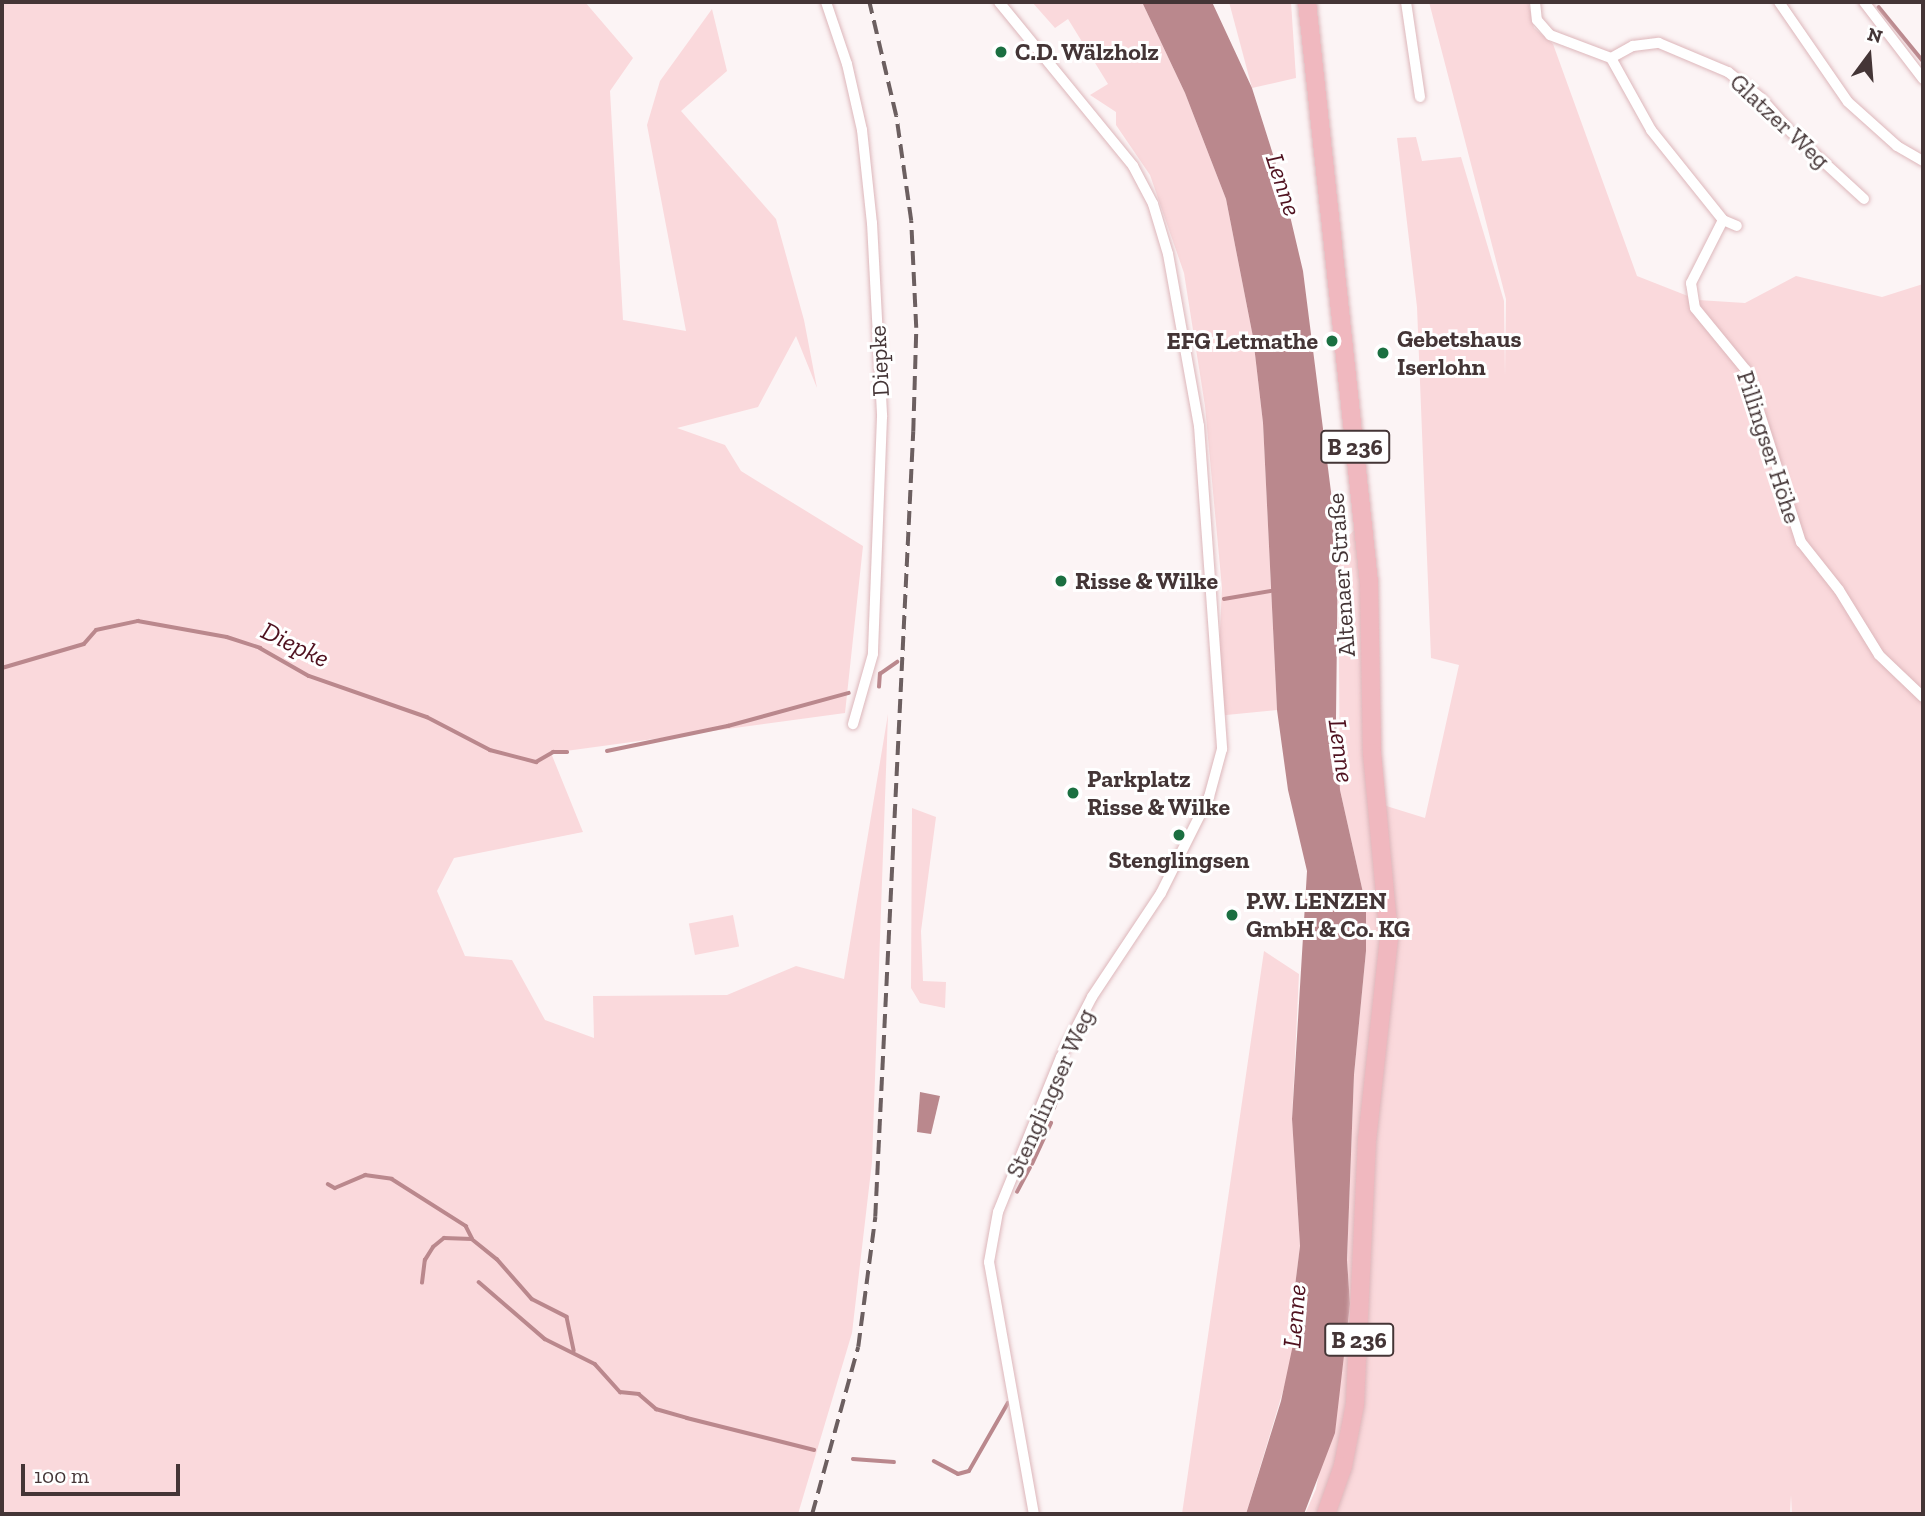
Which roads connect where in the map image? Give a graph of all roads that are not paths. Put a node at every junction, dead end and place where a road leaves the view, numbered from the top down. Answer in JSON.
{"nodes":[{"id":1,"x":826,"y":2,"type":"edge"},
{"id":2,"x":999,"y":2,"type":"edge"},
{"id":3,"x":1307,"y":2,"type":"edge"},
{"id":4,"x":1406,"y":2,"type":"edge"},
{"id":5,"x":1535,"y":2,"type":"edge"},
{"id":6,"x":1779,"y":2,"type":"edge"},
{"id":7,"x":1864,"y":2,"type":"edge"},
{"id":8,"x":1611,"y":58,"type":"junction"},
{"id":9,"x":1923,"y":79,"type":"edge"},
{"id":10,"x":1420,"y":97,"type":"dead end"},
{"id":11,"x":1923,"y":162,"type":"edge"},
{"id":12,"x":1864,"y":199,"type":"dead end"},
{"id":13,"x":1723,"y":220,"type":"junction"},
{"id":14,"x":1737,"y":226,"type":"dead end"},
{"id":15,"x":1923,"y":697,"type":"edge"},
{"id":16,"x":853,"y":724,"type":"dead end"},
{"id":17,"x":1034,"y":1514,"type":"edge"},
{"id":18,"x":1326,"y":1514,"type":"edge"}],
"edges":[{"from":1,"to":16,"type":"street","name":"Diepke"},
{"from":2,"to":17,"type":"street","name":"Stenglingser Weg"},
{"from":3,"to":18,"type":"main road","name":"Altenaer Straße","number":"B 236"},
{"from":4,"to":10,"type":"street"},
{"from":5,"to":8,"type":"street"},
{"from":6,"to":11,"type":"street"},
{"from":7,"to":9,"type":"street"},
{"from":8,"to":12,"type":"street","name":"Glatzer Weg"},
{"from":8,"to":13,"type":"street"},
{"from":13,"to":14,"type":"street"},
{"from":13,"to":15,"type":"street","name":"Pillingser Höhe"}]}
